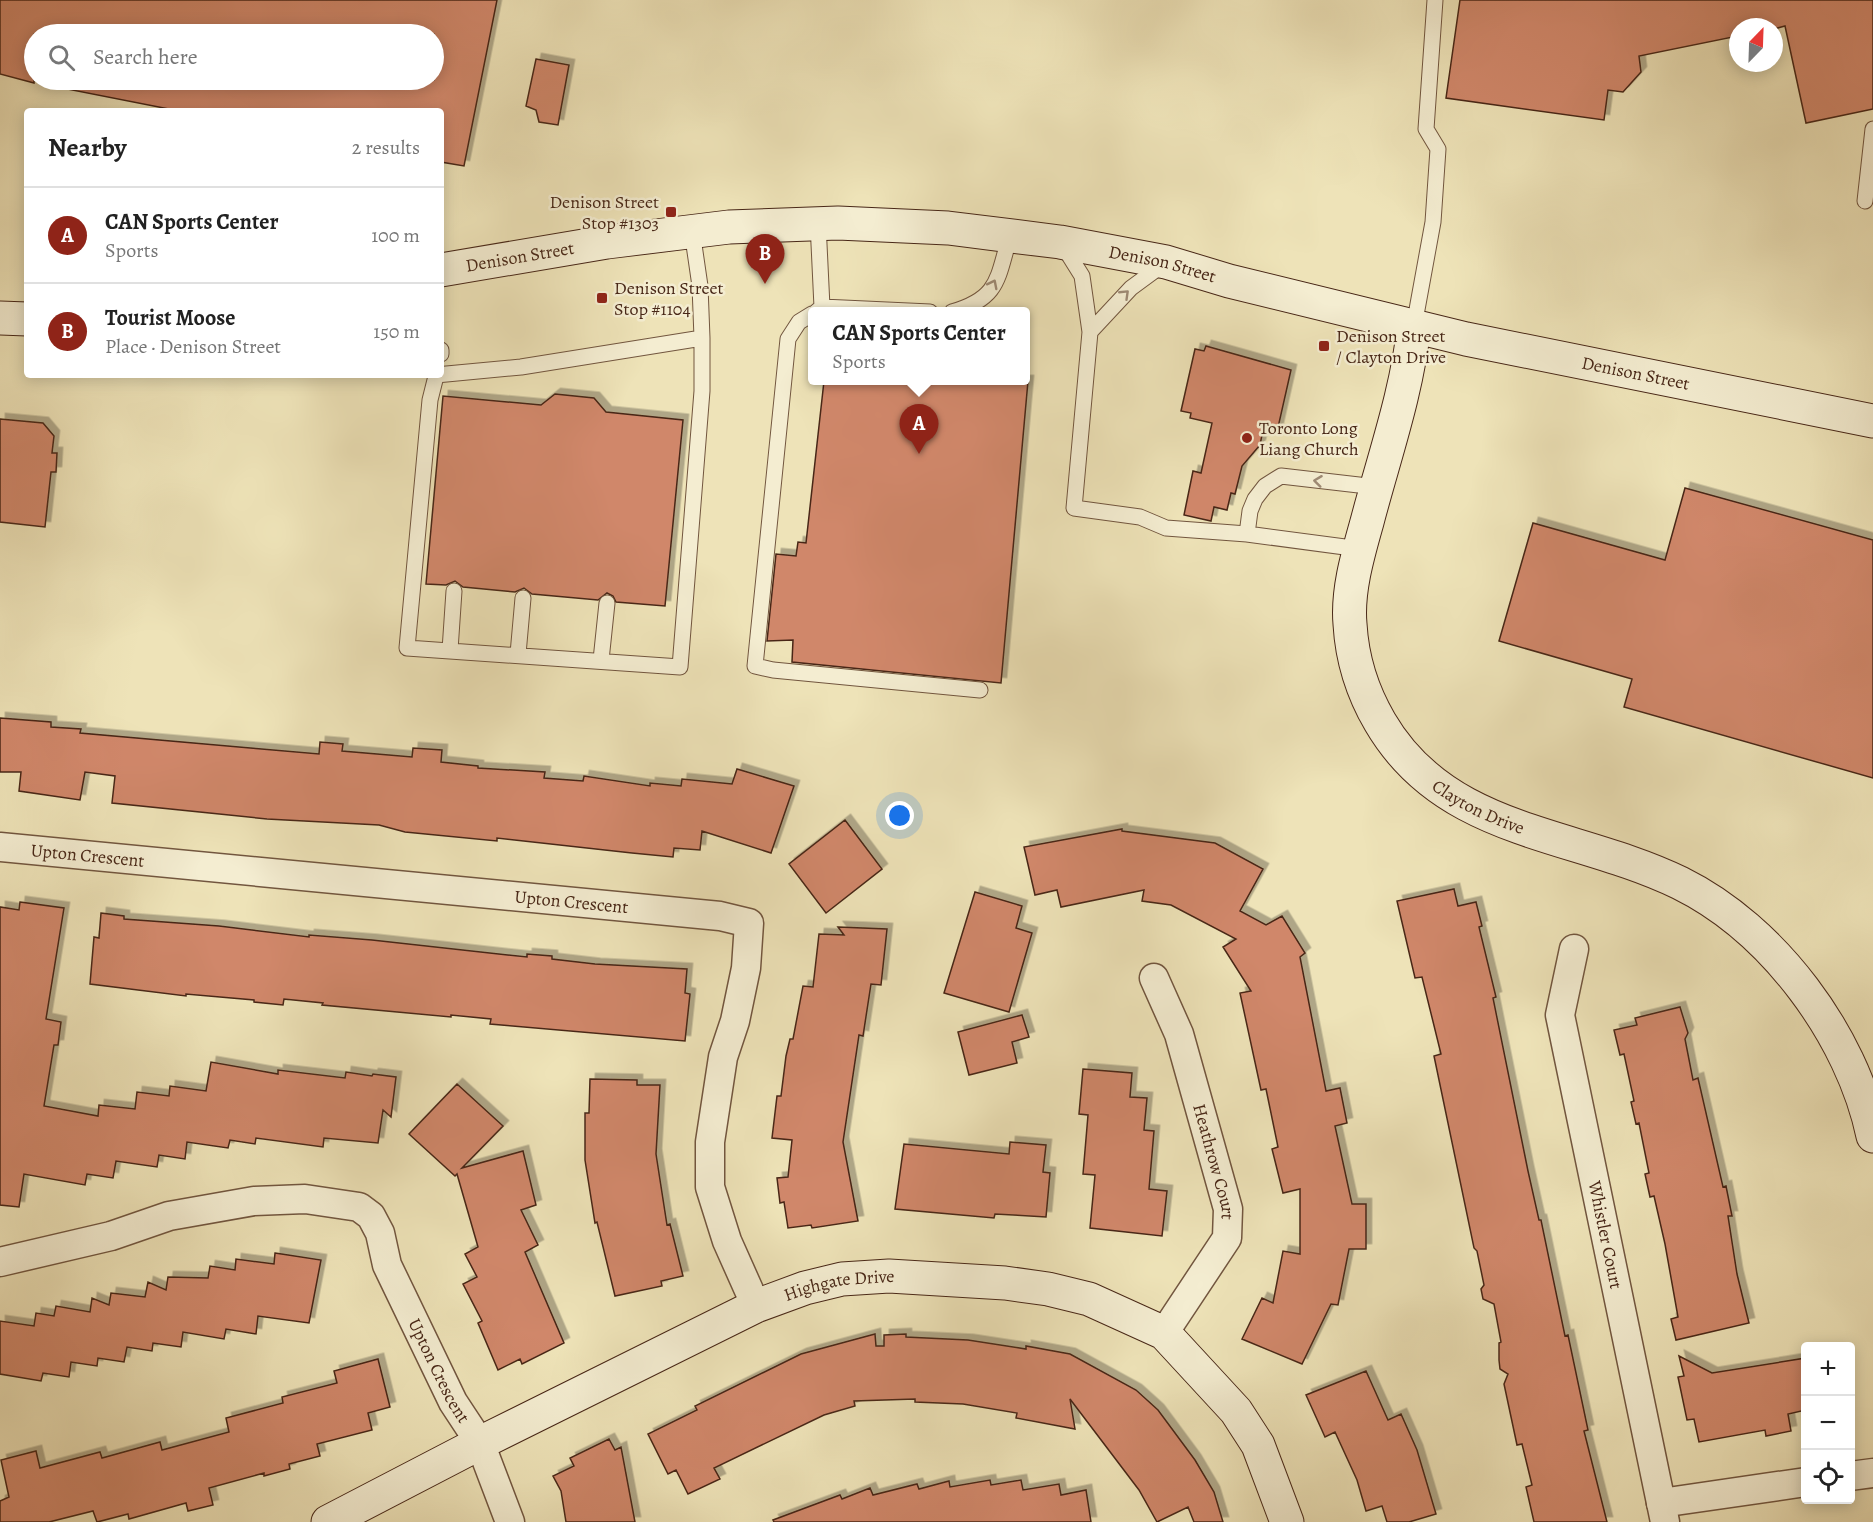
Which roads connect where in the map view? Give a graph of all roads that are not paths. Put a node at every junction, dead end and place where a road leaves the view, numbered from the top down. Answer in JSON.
{"nodes":[{"id":1,"x":1435,"y":0,"type":"edge"},
{"id":2,"x":1873,"y":129,"type":"edge"},
{"id":3,"x":1864,"y":201,"type":"dead end"},
{"id":4,"x":818,"y":223,"type":"junction"},
{"id":5,"x":692,"y":231,"type":"junction"},
{"id":6,"x":1010,"y":236,"type":"junction"},
{"id":7,"x":1060,"y":242,"type":"junction"},
{"id":8,"x":1166,"y":262,"type":"junction"},
{"id":9,"x":444,"y":269,"type":"edge"},
{"id":10,"x":817,"y":307,"type":"edge"},
{"id":11,"x":968,"y":307,"type":"edge"},
{"id":12,"x":808,"y":316,"type":"edge"},
{"id":13,"x":0,"y":318,"type":"edge"},
{"id":14,"x":24,"y":319,"type":"edge"},
{"id":15,"x":1414,"y":326,"type":"junction"},
{"id":16,"x":1090,"y":332,"type":"junction"},
{"id":17,"x":702,"y":338,"type":"junction"},
{"id":18,"x":444,"y":374,"type":"edge"},
{"id":19,"x":435,"y":378,"type":"edge"},
{"id":20,"x":1873,"y":421,"type":"edge"},
{"id":21,"x":1376,"y":487,"type":"junction"},
{"id":22,"x":1247,"y":534,"type":"junction"},
{"id":23,"x":1360,"y":549,"type":"junction"},
{"id":24,"x":454,"y":591,"type":"dead end"},
{"id":25,"x":524,"y":598,"type":"dead end"},
{"id":26,"x":607,"y":603,"type":"dead end"},
{"id":27,"x":450,"y":650,"type":"junction"},
{"id":28,"x":518,"y":654,"type":"junction"},
{"id":29,"x":601,"y":660,"type":"junction"},
{"id":30,"x":980,"y":690,"type":"dead end"},
{"id":31,"x":0,"y":847,"type":"edge"},
{"id":32,"x":1574,"y":949,"type":"dead end"},
{"id":33,"x":1154,"y":978,"type":"dead end"},
{"id":34,"x":1873,"y":1136,"type":"edge"},
{"id":35,"x":0,"y":1262,"type":"edge"},
{"id":36,"x":756,"y":1306,"type":"junction"},
{"id":37,"x":1164,"y":1333,"type":"junction"},
{"id":38,"x":480,"y":1443,"type":"junction"},
{"id":39,"x":1873,"y":1473,"type":"edge"},
{"id":40,"x":1855,"y":1475,"type":"edge"},
{"id":41,"x":1801,"y":1483,"type":"edge"},
{"id":42,"x":1663,"y":1512,"type":"edge"},
{"id":43,"x":328,"y":1522,"type":"edge"},
{"id":44,"x":510,"y":1522,"type":"edge"},
{"id":45,"x":1287,"y":1522,"type":"edge"}],
"edges":[{"from":1,"to":15,"type":"lane"},
{"from":2,"to":3,"type":"lane"},
{"from":4,"to":5,"type":"street","name":"Denison Street"},
{"from":4,"to":6,"type":"street","name":"Denison Street"},
{"from":4,"to":10,"type":"lane"},
{"from":5,"to":9,"type":"street","name":"Denison Street"},
{"from":5,"to":17,"type":"lane"},
{"from":6,"to":7,"type":"street","name":"Denison Street"},
{"from":11,"to":6,"type":"lane","one_way":true},
{"from":7,"to":8,"type":"street","name":"Denison Street"},
{"from":7,"to":16,"type":"lane"},
{"from":8,"to":15,"type":"street","name":"Denison Street"},
{"from":16,"to":8,"type":"lane","one_way":true},
{"from":12,"to":30,"type":"lane"},
{"from":13,"to":14,"type":"street"},
{"from":15,"to":20,"type":"street","name":"Denison Street"},
{"from":15,"to":21,"type":"street","name":"Clayton Drive"},
{"from":16,"to":22,"type":"lane"},
{"from":17,"to":18,"type":"lane"},
{"from":17,"to":29,"type":"lane"},
{"from":19,"to":27,"type":"lane"},
{"from":21,"to":22,"type":"lane","one_way":true},
{"from":21,"to":23,"type":"street","name":"Clayton Drive"},
{"from":22,"to":23,"type":"lane"},
{"from":23,"to":34,"type":"street","name":"Clayton Drive"},
{"from":24,"to":27,"type":"lane"},
{"from":25,"to":28,"type":"lane"},
{"from":26,"to":29,"type":"lane"},
{"from":27,"to":28,"type":"lane"},
{"from":28,"to":29,"type":"lane"},
{"from":31,"to":36,"type":"street","name":"Upton Crescent"},
{"from":32,"to":42,"type":"street","name":"Whistler Court"},
{"from":33,"to":37,"type":"street","name":"Heathrow Court"},
{"from":35,"to":38,"type":"street","name":"Upton Crescent"},
{"from":36,"to":37,"type":"street","name":"Highgate Drive"},
{"from":36,"to":38,"type":"street","name":"Highgate Drive"},
{"from":37,"to":45,"type":"street","name":"Highgate Drive"},
{"from":38,"to":43,"type":"street","name":"Highgate Drive"},
{"from":38,"to":44,"type":"street","name":"Upton Crescent"},
{"from":39,"to":40,"type":"street"},
{"from":41,"to":42,"type":"street"}]}
